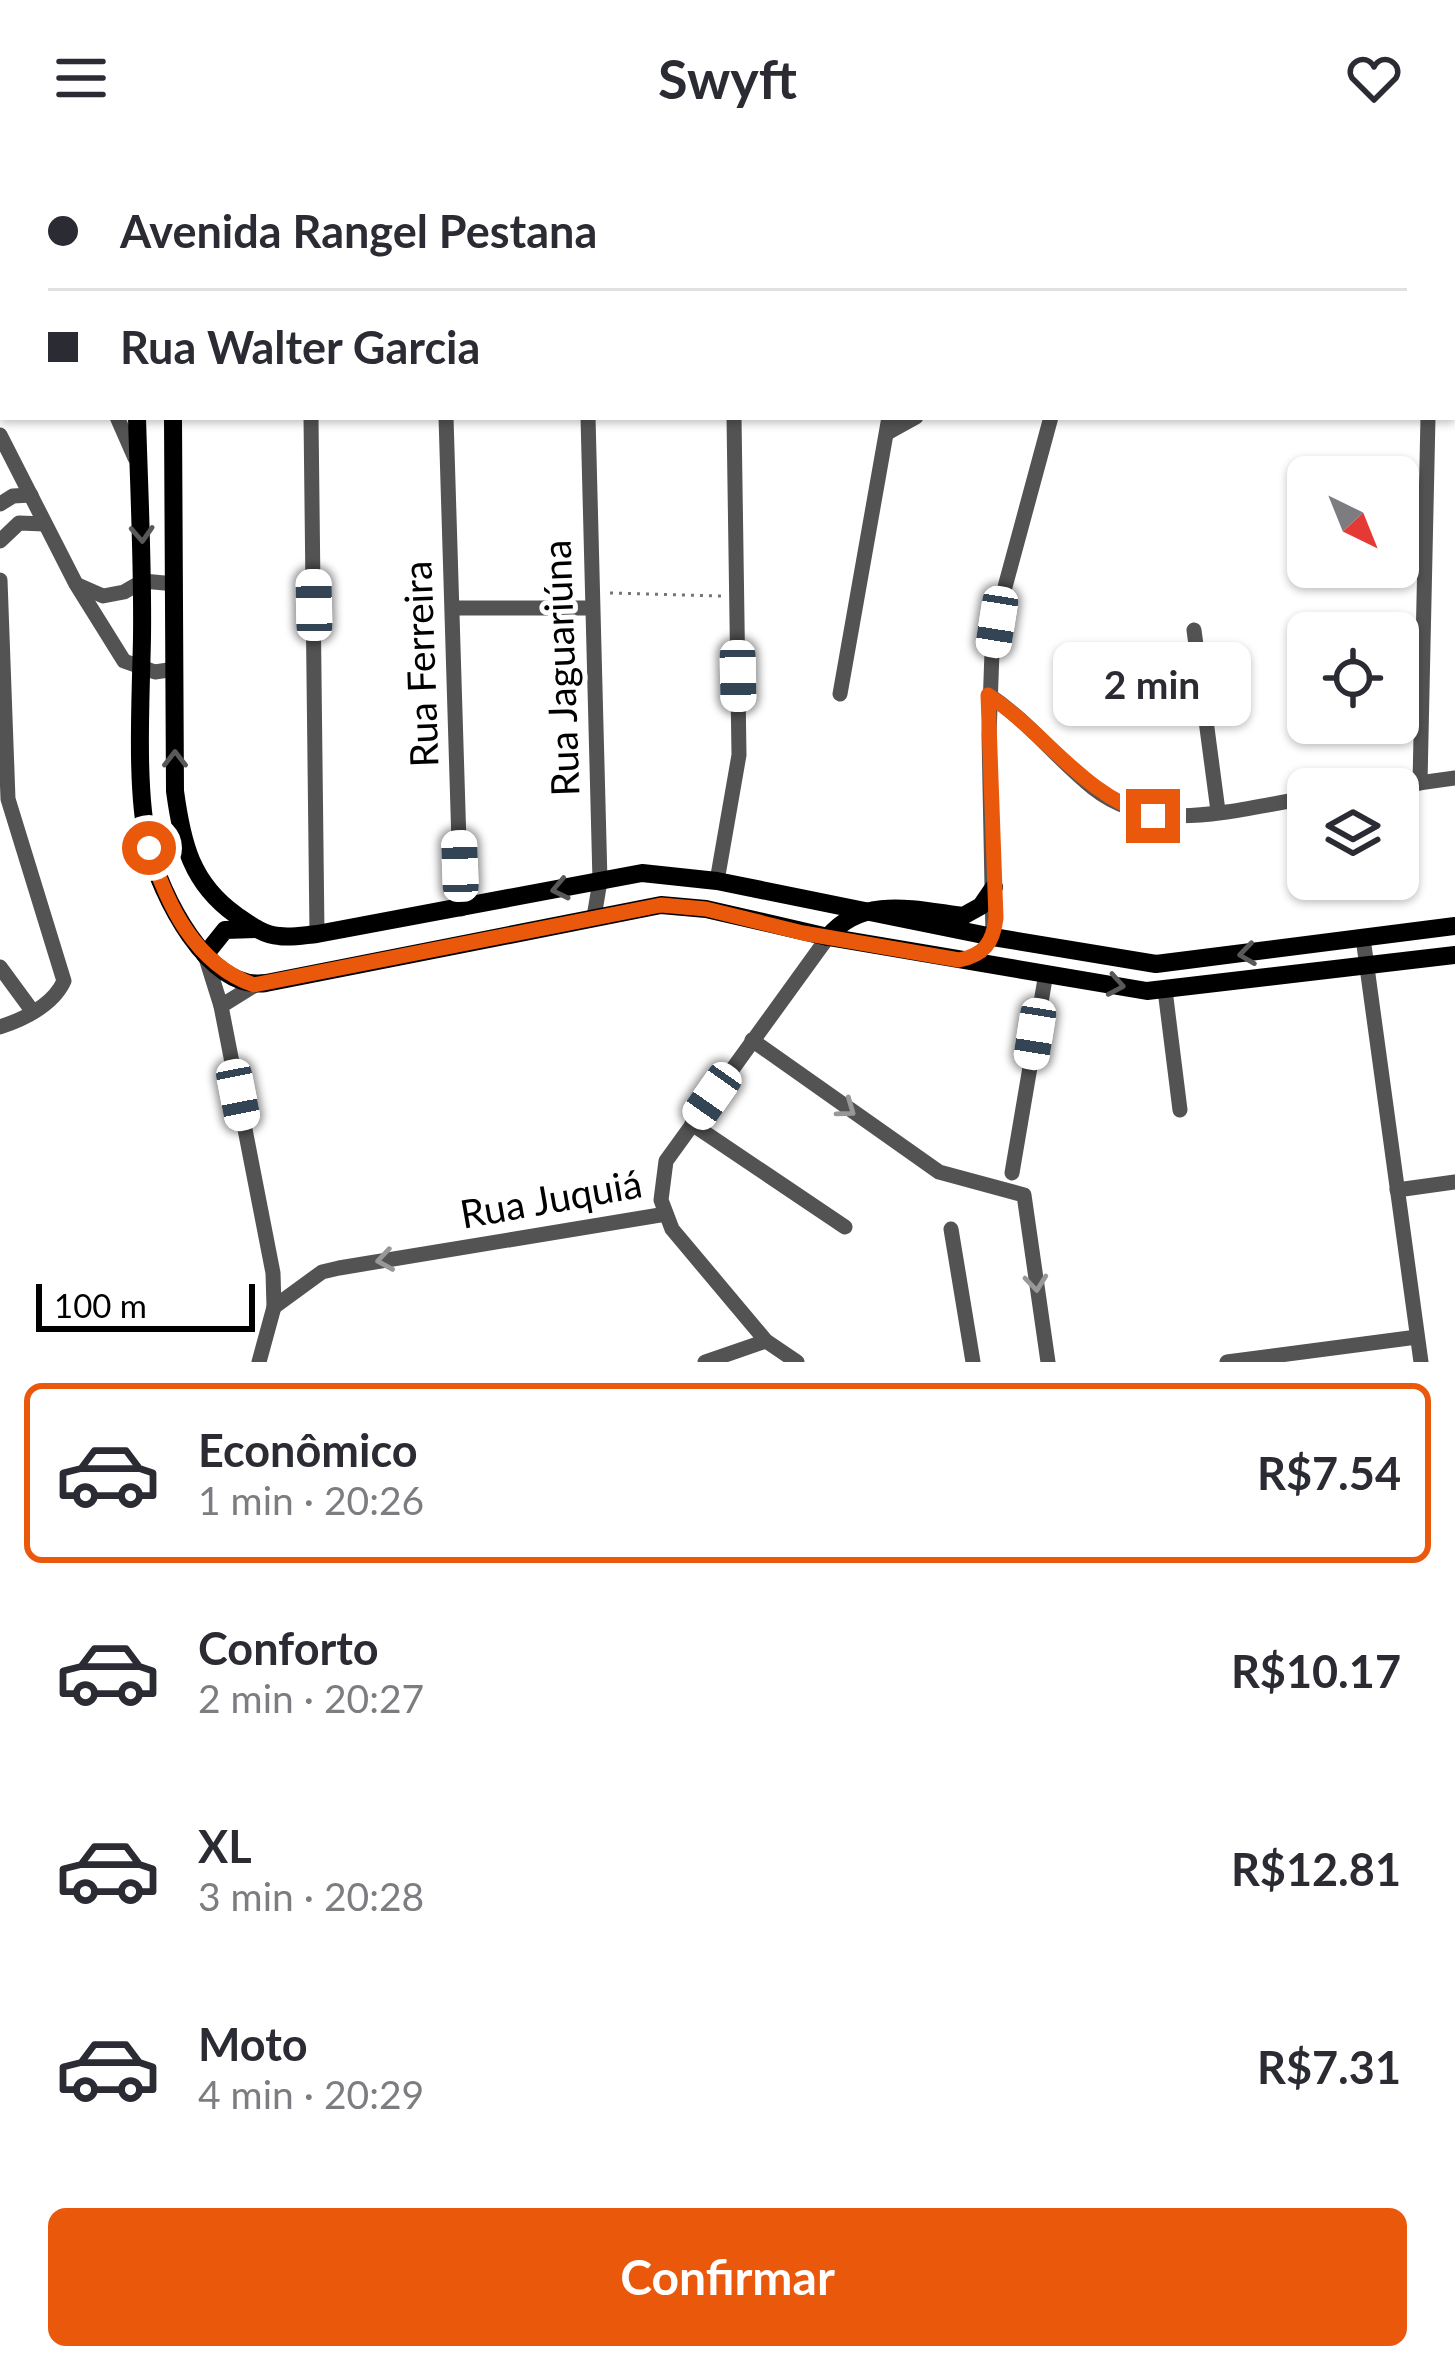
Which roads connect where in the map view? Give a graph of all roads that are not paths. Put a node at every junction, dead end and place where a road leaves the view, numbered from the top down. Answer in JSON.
{"nodes":[{"id":1,"x":118,"y":420,"type":"edge"},
{"id":2,"x":137,"y":420,"type":"edge"},
{"id":3,"x":173,"y":420,"type":"edge"},
{"id":4,"x":311,"y":420,"type":"edge"},
{"id":5,"x":446,"y":420,"type":"edge"},
{"id":6,"x":588,"y":420,"type":"edge"},
{"id":7,"x":734,"y":420,"type":"edge"},
{"id":8,"x":1050,"y":420,"type":"edge"},
{"id":9,"x":1427,"y":420,"type":"edge"},
{"id":10,"x":889,"y":424,"type":"edge"},
{"id":11,"x":0,"y":435,"type":"edge"},
{"id":12,"x":138,"y":465,"type":"junction"},
{"id":13,"x":31,"y":495,"type":"junction"},
{"id":14,"x":0,"y":504,"type":"edge"},
{"id":15,"x":45,"y":524,"type":"junction"},
{"id":16,"x":0,"y":542,"type":"edge"},
{"id":17,"x":0,"y":580,"type":"edge"},
{"id":18,"x":142,"y":580,"type":"junction"},
{"id":19,"x":76,"y":584,"type":"junction"},
{"id":20,"x":175,"y":584,"type":"junction"},
{"id":21,"x":591,"y":601,"type":"junction"},
{"id":22,"x":452,"y":608,"type":"junction"},
{"id":23,"x":1194,"y":630,"type":"dead end"},
{"id":24,"x":142,"y":668,"type":"junction"},
{"id":25,"x":175,"y":669,"type":"junction"},
{"id":26,"x":840,"y":694,"type":"dead end"},
{"id":27,"x":988,"y":695,"type":"junction"},
{"id":28,"x":1455,"y":778,"type":"edge"},
{"id":29,"x":1420,"y":783,"type":"joint"},
{"id":30,"x":1287,"y":801,"type":"edge"},
{"id":31,"x":1218,"y":811,"type":"junction"},
{"id":32,"x":600,"y":881,"type":"junction"},
{"id":33,"x":717,"y":881,"type":"junction"},
{"id":34,"x":994,"y":887,"type":"junction"},
{"id":35,"x":461,"y":909,"type":"junction"},
{"id":36,"x":867,"y":911,"type":"junction"},
{"id":37,"x":595,"y":917,"type":"junction"},
{"id":38,"x":1455,"y":926,"type":"edge"},
{"id":39,"x":256,"y":929,"type":"junction"},
{"id":40,"x":317,"y":934,"type":"junction"},
{"id":41,"x":828,"y":937,"type":"junction"},
{"id":42,"x":993,"y":937,"type":"junction"},
{"id":43,"x":1363,"y":938,"type":"junction"},
{"id":44,"x":205,"y":955,"type":"junction"},
{"id":45,"x":1455,"y":955,"type":"edge"},
{"id":46,"x":959,"y":960,"type":"junction"},
{"id":47,"x":1367,"y":965,"type":"junction"},
{"id":48,"x":0,"y":967,"type":"edge"},
{"id":49,"x":1046,"y":973,"type":"junction"},
{"id":50,"x":254,"y":985,"type":"junction"},
{"id":51,"x":1165,"y":990,"type":"junction"},
{"id":52,"x":220,"y":1006,"type":"junction"},
{"id":53,"x":33,"y":1012,"type":"junction"},
{"id":54,"x":0,"y":1027,"type":"edge"},
{"id":55,"x":752,"y":1040,"type":"junction"},
{"id":56,"x":1180,"y":1110,"type":"dead end"},
{"id":57,"x":692,"y":1124,"type":"junction"},
{"id":58,"x":1012,"y":1173,"type":"dead end"},
{"id":59,"x":1455,"y":1182,"type":"edge"},
{"id":60,"x":1397,"y":1190,"type":"junction"},
{"id":61,"x":666,"y":1214,"type":"junction"},
{"id":62,"x":845,"y":1227,"type":"dead end"},
{"id":63,"x":951,"y":1229,"type":"dead end"},
{"id":64,"x":274,"y":1307,"type":"junction"},
{"id":65,"x":1417,"y":1337,"type":"junction"},
{"id":66,"x":766,"y":1341,"type":"junction"},
{"id":67,"x":259,"y":1362,"type":"edge"},
{"id":68,"x":704,"y":1362,"type":"edge"},
{"id":69,"x":797,"y":1362,"type":"edge"},
{"id":70,"x":973,"y":1362,"type":"edge"},
{"id":71,"x":1048,"y":1362,"type":"edge"},
{"id":72,"x":1227,"y":1362,"type":"edge"},
{"id":73,"x":1420,"y":1362,"type":"edge"}],
"edges":[{"from":1,"to":12,"type":"street"},
{"from":2,"to":12,"type":"main road"},
{"from":3,"to":20,"type":"main road"},
{"from":4,"to":40,"type":"street"},
{"from":5,"to":22,"type":"street","name":"Rua Ferreira"},
{"from":6,"to":21,"type":"street","name":"Rua Jaguariúna"},
{"from":7,"to":33,"type":"street"},
{"from":8,"to":27,"type":"street"},
{"from":9,"to":29,"type":"street"},
{"from":10,"to":26,"type":"street"},
{"from":11,"to":13,"type":"street"},
{"from":12,"to":18,"type":"main road","one_way":true},
{"from":13,"to":14,"type":"street"},
{"from":13,"to":15,"type":"street"},
{"from":15,"to":16,"type":"street"},
{"from":15,"to":19,"type":"street"},
{"from":17,"to":53,"type":"street"},
{"from":18,"to":19,"type":"street"},
{"from":18,"to":20,"type":"street"},
{"from":18,"to":24,"type":"main road"},
{"from":19,"to":24,"type":"street"},
{"from":20,"to":25,"type":"main road"},
{"from":21,"to":22,"type":"street"},
{"from":21,"to":32,"type":"street","name":"Rua Jaguariúna"},
{"from":22,"to":35,"type":"street","name":"Rua Ferreira"},
{"from":23,"to":31,"type":"street"},
{"from":24,"to":25,"type":"street"},
{"from":24,"to":44,"type":"main road"},
{"from":39,"to":25,"type":"main road","one_way":true},
{"from":27,"to":31,"type":"street"},
{"from":27,"to":34,"type":"street"},
{"from":28,"to":29,"type":"street"},
{"from":30,"to":31,"type":"street"},
{"from":32,"to":33,"type":"main road"},
{"from":32,"to":35,"type":"main road","one_way":true},
{"from":32,"to":37,"type":"street","name":"Rua Jaguariúna"},
{"from":33,"to":36,"type":"main road"},
{"from":34,"to":36,"type":"main road"},
{"from":34,"to":42,"type":"street"},
{"from":35,"to":40,"type":"main road"},
{"from":36,"to":41,"type":"main road"},
{"from":36,"to":42,"type":"main road"},
{"from":37,"to":41,"type":"main road"},
{"from":37,"to":50,"type":"main road"},
{"from":38,"to":43,"type":"main road"},
{"from":39,"to":40,"type":"main road"},
{"from":39,"to":44,"type":"main road"},
{"from":41,"to":46,"type":"main road"},
{"from":41,"to":55,"type":"street","name":"Rua Juquiá"},
{"from":43,"to":42,"type":"main road","one_way":true},
{"from":42,"to":46,"type":"main road"},
{"from":43,"to":47,"type":"street"},
{"from":44,"to":50,"type":"main road"},
{"from":44,"to":52,"type":"street"},
{"from":45,"to":47,"type":"main road"},
{"from":46,"to":49,"type":"main road"},
{"from":47,"to":51,"type":"main road"},
{"from":47,"to":60,"type":"street"},
{"from":48,"to":53,"type":"street"},
{"from":49,"to":51,"type":"main road","one_way":true},
{"from":49,"to":58,"type":"street"},
{"from":50,"to":52,"type":"street"},
{"from":51,"to":56,"type":"street"},
{"from":52,"to":64,"type":"street"},
{"from":53,"to":54,"type":"street"},
{"from":55,"to":57,"type":"street","name":"Rua Juquiá"},
{"from":55,"to":71,"type":"street","one_way":true},
{"from":57,"to":61,"type":"street","name":"Rua Juquiá"},
{"from":57,"to":62,"type":"street"},
{"from":59,"to":60,"type":"street"},
{"from":60,"to":65,"type":"street"},
{"from":61,"to":64,"type":"street","name":"Rua Juquiá","one_way":true},
{"from":61,"to":66,"type":"street"},
{"from":63,"to":70,"type":"street"},
{"from":64,"to":67,"type":"street"},
{"from":65,"to":72,"type":"street"},
{"from":65,"to":73,"type":"street"},
{"from":66,"to":68,"type":"street"},
{"from":66,"to":69,"type":"street"}]}
